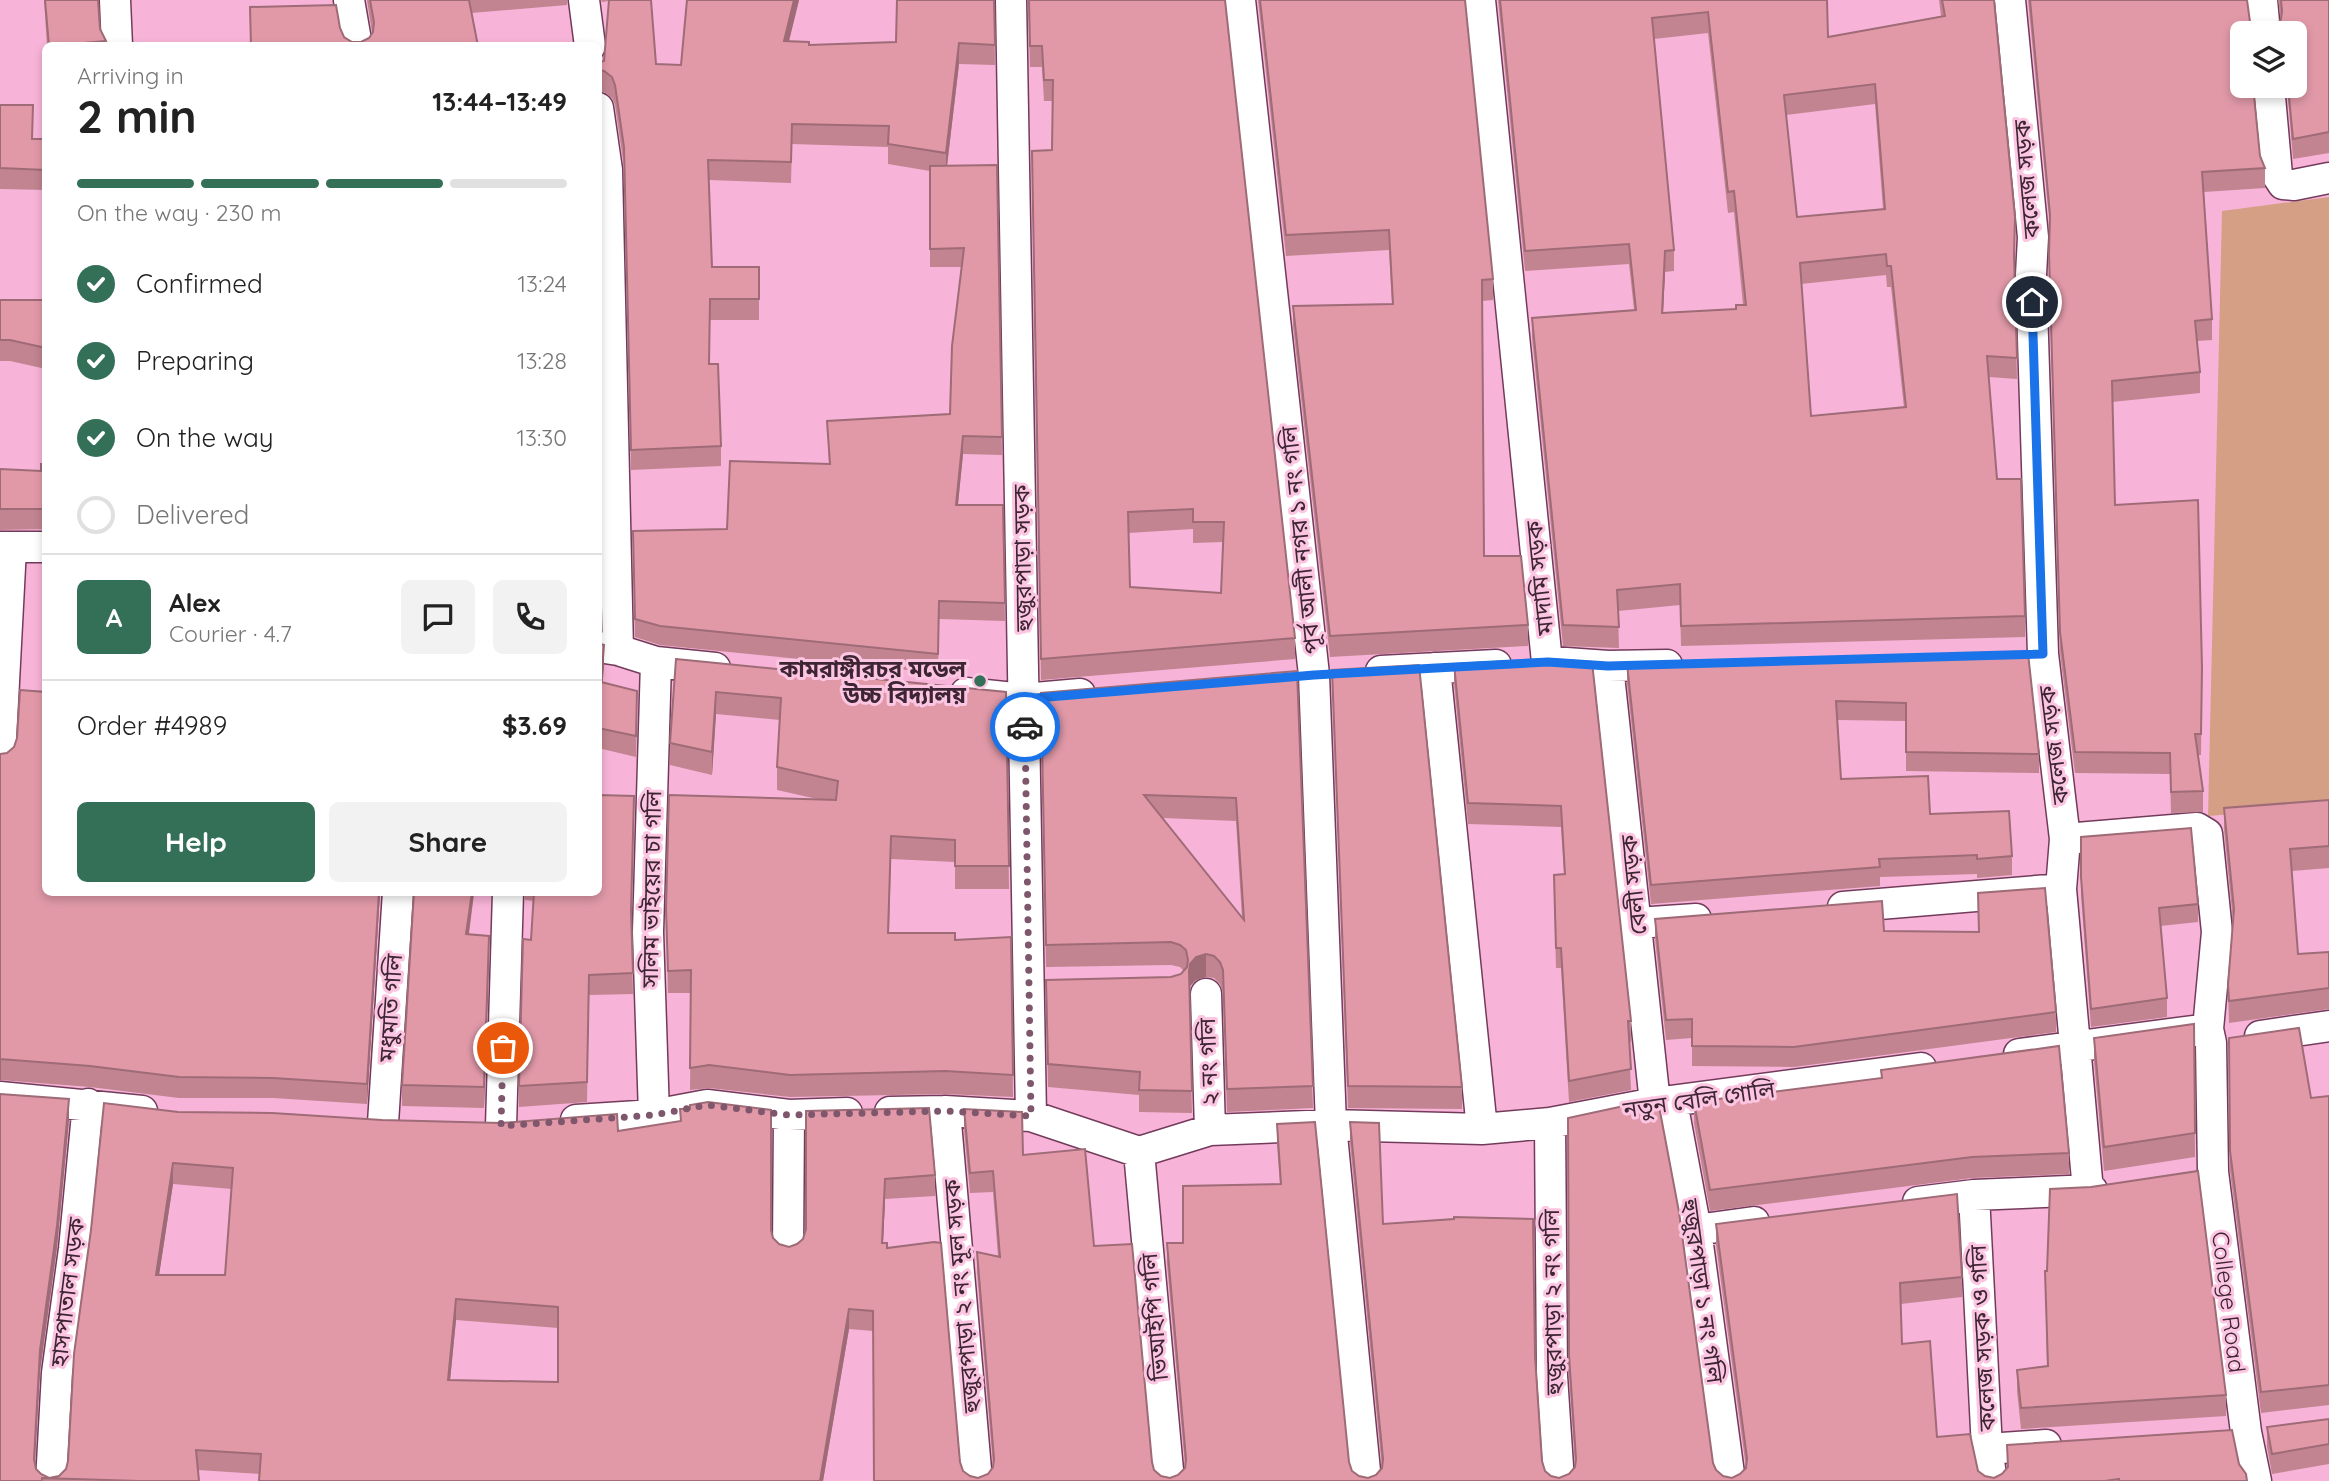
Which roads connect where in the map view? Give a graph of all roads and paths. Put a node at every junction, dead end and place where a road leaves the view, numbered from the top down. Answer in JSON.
{"nodes":[{"id":1,"x":115,"y":0,"type":"edge"},
{"id":2,"x":349,"y":0,"type":"edge"},
{"id":3,"x":584,"y":0,"type":"edge"},
{"id":4,"x":1011,"y":0,"type":"edge"},
{"id":5,"x":1240,"y":0,"type":"edge"},
{"id":6,"x":1480,"y":0,"type":"edge"},
{"id":7,"x":2010,"y":0,"type":"edge"},
{"id":8,"x":2262,"y":0,"type":"edge"},
{"id":9,"x":2264,"y":21,"type":"edge"},
{"id":10,"x":117,"y":42,"type":"edge"},
{"id":11,"x":356,"y":42,"type":"edge"},
{"id":12,"x":589,"y":42,"type":"edge"},
{"id":13,"x":2270,"y":98,"type":"edge"},
{"id":14,"x":602,"y":136,"type":"edge"},
{"id":15,"x":2329,"y":178,"type":"edge"},
{"id":16,"x":42,"y":547,"type":"edge"},
{"id":17,"x":6,"y":548,"type":"edge"},
{"id":18,"x":608,"y":648,"type":"edge"},
{"id":19,"x":656,"y":662,"type":"junction"},
{"id":20,"x":1548,"y":662,"type":"junction"},
{"id":21,"x":1690,"y":664,"type":"edge"},
{"id":22,"x":1608,"y":666,"type":"junction"},
{"id":23,"x":1436,"y":668,"type":"junction"},
{"id":24,"x":738,"y":670,"type":"edge"},
{"id":25,"x":1324,"y":674,"type":"junction"},
{"id":26,"x":943,"y":691,"type":"edge"},
{"id":27,"x":1107,"y":692,"type":"edge"},
{"id":28,"x":1024,"y":699,"type":"junction"},
{"id":29,"x":0,"y":758,"type":"edge"},
{"id":30,"x":2065,"y":839,"type":"junction"},
{"id":31,"x":2062,"y":889,"type":"junction"},
{"id":32,"x":398,"y":896,"type":"edge"},
{"id":33,"x":508,"y":896,"type":"edge"},
{"id":34,"x":1815,"y":909,"type":"edge"},
{"id":35,"x":1719,"y":917,"type":"edge"},
{"id":36,"x":1637,"y":923,"type":"junction"},
{"id":37,"x":1206,"y":994,"type":"dead end"},
{"id":38,"x":2329,"y":1026,"type":"edge"},
{"id":39,"x":2209,"y":1036,"type":"junction"},
{"id":40,"x":2073,"y":1047,"type":"junction"},
{"id":41,"x":1990,"y":1058,"type":"edge"},
{"id":42,"x":1949,"y":1064,"type":"edge"},
{"id":43,"x":0,"y":1097,"type":"edge"},
{"id":44,"x":1664,"y":1103,"type":"junction"},
{"id":45,"x":88,"y":1104,"type":"junction"},
{"id":46,"x":945,"y":1111,"type":"junction"},
{"id":47,"x":165,"y":1114,"type":"edge"},
{"id":48,"x":654,"y":1115,"type":"junction"},
{"id":49,"x":789,"y":1115,"type":"junction"},
{"id":50,"x":1031,"y":1116,"type":"junction"},
{"id":51,"x":383,"y":1123,"type":"edge"},
{"id":52,"x":1550,"y":1123,"type":"junction"},
{"id":53,"x":1331,"y":1125,"type":"junction"},
{"id":54,"x":1482,"y":1129,"type":"junction"},
{"id":55,"x":1210,"y":1130,"type":"junction"},
{"id":56,"x":1139,"y":1152,"type":"junction"},
{"id":57,"x":2125,"y":1185,"type":"edge"},
{"id":58,"x":2088,"y":1191,"type":"junction"},
{"id":59,"x":1974,"y":1195,"type":"junction"},
{"id":60,"x":1895,"y":1205,"type":"edge"},
{"id":61,"x":1775,"y":1220,"type":"edge"},
{"id":62,"x":1696,"y":1230,"type":"junction"},
{"id":63,"x":788,"y":1250,"type":"edge"},
{"id":64,"x":2069,"y":1444,"type":"edge"},
{"id":65,"x":1987,"y":1449,"type":"junction"},
{"id":66,"x":51,"y":1481,"type":"edge"},
{"id":67,"x":977,"y":1481,"type":"edge"},
{"id":68,"x":1169,"y":1481,"type":"edge"},
{"id":69,"x":1366,"y":1481,"type":"edge"},
{"id":70,"x":1559,"y":1481,"type":"edge"},
{"id":71,"x":1730,"y":1481,"type":"edge"},
{"id":72,"x":1992,"y":1481,"type":"edge"},
{"id":73,"x":2256,"y":1481,"type":"edge"}],
"edges":[{"from":1,"to":10,"type":"street"},
{"from":2,"to":11,"type":"street"},
{"from":3,"to":12,"type":"street"},
{"from":4,"to":28,"type":"street","name":"হুজুরপাড়া সড়ক"},
{"from":5,"to":25,"type":"street","name":"পূর্ব আলী নগর ১ নং গলি"},
{"from":6,"to":20,"type":"street","name":"মাদামি সড়ক"},
{"from":7,"to":30,"type":"street","name":"কলেজ সড়ক"},
{"from":8,"to":9,"type":"street"},
{"from":13,"to":15,"type":"street"},
{"from":14,"to":18,"type":"street"},
{"from":16,"to":17,"type":"street"},
{"from":17,"to":29,"type":"street"},
{"from":18,"to":19,"type":"street"},
{"from":19,"to":24,"type":"street"},
{"from":19,"to":48,"type":"street","name":"সলিম ভাইয়ের চা গলি"},
{"from":20,"to":22,"type":"street","name":"মাদামি সড়ক"},
{"from":20,"to":23,"type":"street"},
{"from":21,"to":22,"type":"street","name":"মাদামি সড়ক"},
{"from":22,"to":36,"type":"street","name":"বেলী সড়ক"},
{"from":23,"to":25,"type":"street"},
{"from":23,"to":54,"type":"street"},
{"from":25,"to":53,"type":"street","name":"পূর্ব আলী নগর ১ নং গলি"},
{"from":26,"to":28,"type":"street"},
{"from":27,"to":28,"type":"street"},
{"from":28,"to":50,"type":"street","name":"হুজুরপাড়া সড়ক"},
{"from":30,"to":31,"type":"street","name":"কলেজ সড়ক"},
{"from":30,"to":39,"type":"street"},
{"from":31,"to":34,"type":"street"},
{"from":31,"to":40,"type":"street","name":"কলেজ সড়ক"},
{"from":32,"to":51,"type":"street","name":"মধুমতি গলি"},
{"from":33,"to":48,"type":"street"},
{"from":35,"to":36,"type":"street"},
{"from":36,"to":44,"type":"street","name":"বেলী সড়ক"},
{"from":37,"to":55,"type":"street","name":"২ নং গলি"},
{"from":38,"to":39,"type":"street"},
{"from":39,"to":40,"type":"street"},
{"from":39,"to":73,"type":"street","name":"College Road"},
{"from":40,"to":41,"type":"street"},
{"from":40,"to":58,"type":"street","name":"কলেজ সড়ক"},
{"from":42,"to":44,"type":"street","name":"নতুন বেলি গোলি"},
{"from":43,"to":45,"type":"street"},
{"from":44,"to":52,"type":"street","name":"নতুন বেলি গোলি"},
{"from":44,"to":62,"type":"street","name":"হুজুরপাড়া ১ নং গলি"},
{"from":45,"to":47,"type":"street"},
{"from":45,"to":66,"type":"street","name":"হাসপাতাল সড়ক"},
{"from":46,"to":49,"type":"street"},
{"from":46,"to":50,"type":"street"},
{"from":46,"to":67,"type":"street","name":"হুজুরপাড়া ২ নং মূল সড়ক"},
{"from":48,"to":49,"type":"street"},
{"from":49,"to":63,"type":"street"},
{"from":50,"to":56,"type":"street"},
{"from":52,"to":54,"type":"street","name":"নতুন বেলি গোলি"},
{"from":52,"to":70,"type":"street","name":"হুজুরপাড়া ২ নং গলি"},
{"from":53,"to":54,"type":"street","name":"নতুন বেলি গোলি"},
{"from":53,"to":55,"type":"street","name":"নতুন বেলি গোলি"},
{"from":53,"to":69,"type":"street"},
{"from":55,"to":56,"type":"street","name":"নতুন বেলি গোলি"},
{"from":56,"to":68,"type":"street","name":"ভিআইপি গলি"},
{"from":57,"to":58,"type":"street"},
{"from":58,"to":59,"type":"street"},
{"from":59,"to":60,"type":"street"},
{"from":59,"to":65,"type":"street","name":"কলেজ সড়ক ও গলি"},
{"from":61,"to":62,"type":"street"},
{"from":62,"to":71,"type":"street","name":"হুজুরপাড়া ১ নং গলি"},
{"from":64,"to":65,"type":"street"},
{"from":65,"to":72,"type":"street","name":"কলেজ সড়ক ও গলি"}]}
